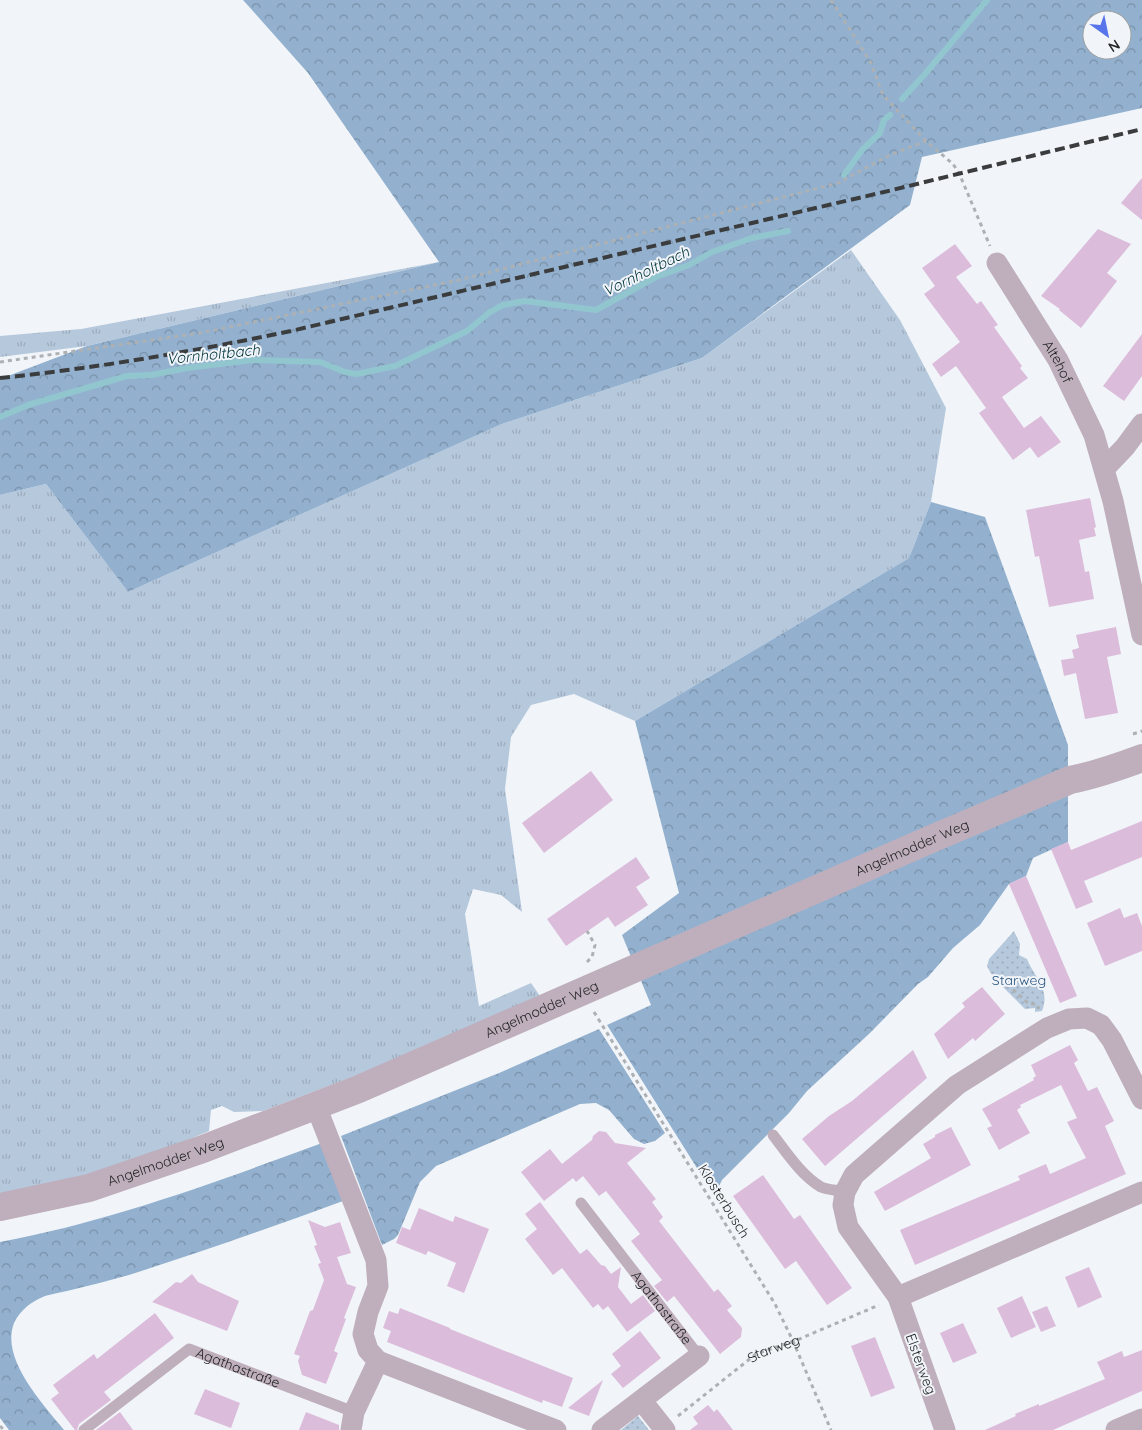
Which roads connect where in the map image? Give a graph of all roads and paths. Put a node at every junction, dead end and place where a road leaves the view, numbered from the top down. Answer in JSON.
{"nodes":[{"id":1,"x":831,"y":0,"type":"edge"},
{"id":2,"x":926,"y":141,"type":"junction"},
{"id":3,"x":997,"y":263,"type":"joint"},
{"id":4,"x":0,"y":362,"type":"edge"},
{"id":5,"x":1142,"y":424,"type":"edge"},
{"id":6,"x":1105,"y":468,"type":"junction"},
{"id":7,"x":1142,"y":634,"type":"edge"},
{"id":8,"x":1142,"y":742,"type":"edge"},
{"id":9,"x":1142,"y":758,"type":"edge"},
{"id":10,"x":1070,"y":780,"type":"junction"},
{"id":11,"x":587,"y":931,"type":"dead end"},
{"id":12,"x":584,"y":979,"type":"junction"},
{"id":13,"x":1007,"y":984,"type":"dead end"},
{"id":14,"x":1047,"y":1028,"type":"junction"},
{"id":15,"x":1142,"y":1099,"type":"edge"},
{"id":16,"x":316,"y":1106,"type":"junction"},
{"id":17,"x":773,"y":1134,"type":"dead end"},
{"id":18,"x":845,"y":1192,"type":"junction"},
{"id":19,"x":1142,"y":1192,"type":"edge"},
{"id":20,"x":581,"y":1204,"type":"dead end"},
{"id":21,"x":0,"y":1207,"type":"edge"},
{"id":22,"x":898,"y":1297,"type":"junction"},
{"id":23,"x":793,"y":1341,"type":"junction"},
{"id":24,"x":699,"y":1356,"type":"joint"},
{"id":25,"x":378,"y":1361,"type":"junction"},
{"id":26,"x":642,"y":1401,"type":"junction"},
{"id":27,"x":1142,"y":1419,"type":"edge"},
{"id":28,"x":352,"y":1421,"type":"edge"},
{"id":29,"x":0,"y":1426,"type":"edge"},
{"id":30,"x":664,"y":1429,"type":"edge"},
{"id":31,"x":4,"y":1430,"type":"edge"},
{"id":32,"x":84,"y":1430,"type":"edge"},
{"id":33,"x":556,"y":1430,"type":"edge"},
{"id":34,"x":602,"y":1430,"type":"edge"},
{"id":35,"x":831,"y":1430,"type":"edge"},
{"id":36,"x":945,"y":1430,"type":"edge"},
{"id":37,"x":1116,"y":1430,"type":"edge"}],
"edges":[{"from":1,"to":2,"type":"path"},
{"from":2,"to":3,"type":"path"},
{"from":2,"to":4,"type":"path"},
{"from":3,"to":6,"type":"street","name":"Altehof"},
{"from":5,"to":6,"type":"street"},
{"from":6,"to":7,"type":"street","name":"Altehof"},
{"from":8,"to":10,"type":"street","name":"Angelmodder Weg"},
{"from":9,"to":10,"type":"street","name":"Angelmodder Weg"},
{"from":10,"to":12,"type":"street","name":"Angelmodder Weg"},
{"from":11,"to":12,"type":"path"},
{"from":12,"to":16,"type":"street","name":"Angelmodder Weg"},
{"from":12,"to":23,"type":"path","name":"Klosterbusch"},
{"from":13,"to":14,"type":"path"},
{"from":14,"to":15,"type":"street"},
{"from":14,"to":18,"type":"street"},
{"from":16,"to":21,"type":"street","name":"Angelmodder Weg"},
{"from":16,"to":25,"type":"street"},
{"from":17,"to":18,"type":"lane"},
{"from":18,"to":22,"type":"street"},
{"from":19,"to":22,"type":"street"},
{"from":20,"to":24,"type":"lane","name":"Agathastraße"},
{"from":22,"to":23,"type":"path","name":"Starweg"},
{"from":22,"to":36,"type":"street","name":"Elsterweg"},
{"from":23,"to":30,"type":"path","name":"Starweg"},
{"from":23,"to":35,"type":"path","name":"Klosterbusch"},
{"from":24,"to":26,"type":"street","name":"Agathastraße"},
{"from":25,"to":28,"type":"street","name":"Agathastraße"},
{"from":25,"to":33,"type":"street"},
{"from":26,"to":30,"type":"street"},
{"from":26,"to":34,"type":"street","name":"Agathastraße"},
{"from":27,"to":37,"type":"street"},
{"from":28,"to":32,"type":"lane","name":"Agathastraße"},
{"from":29,"to":31,"type":"path"}]}
